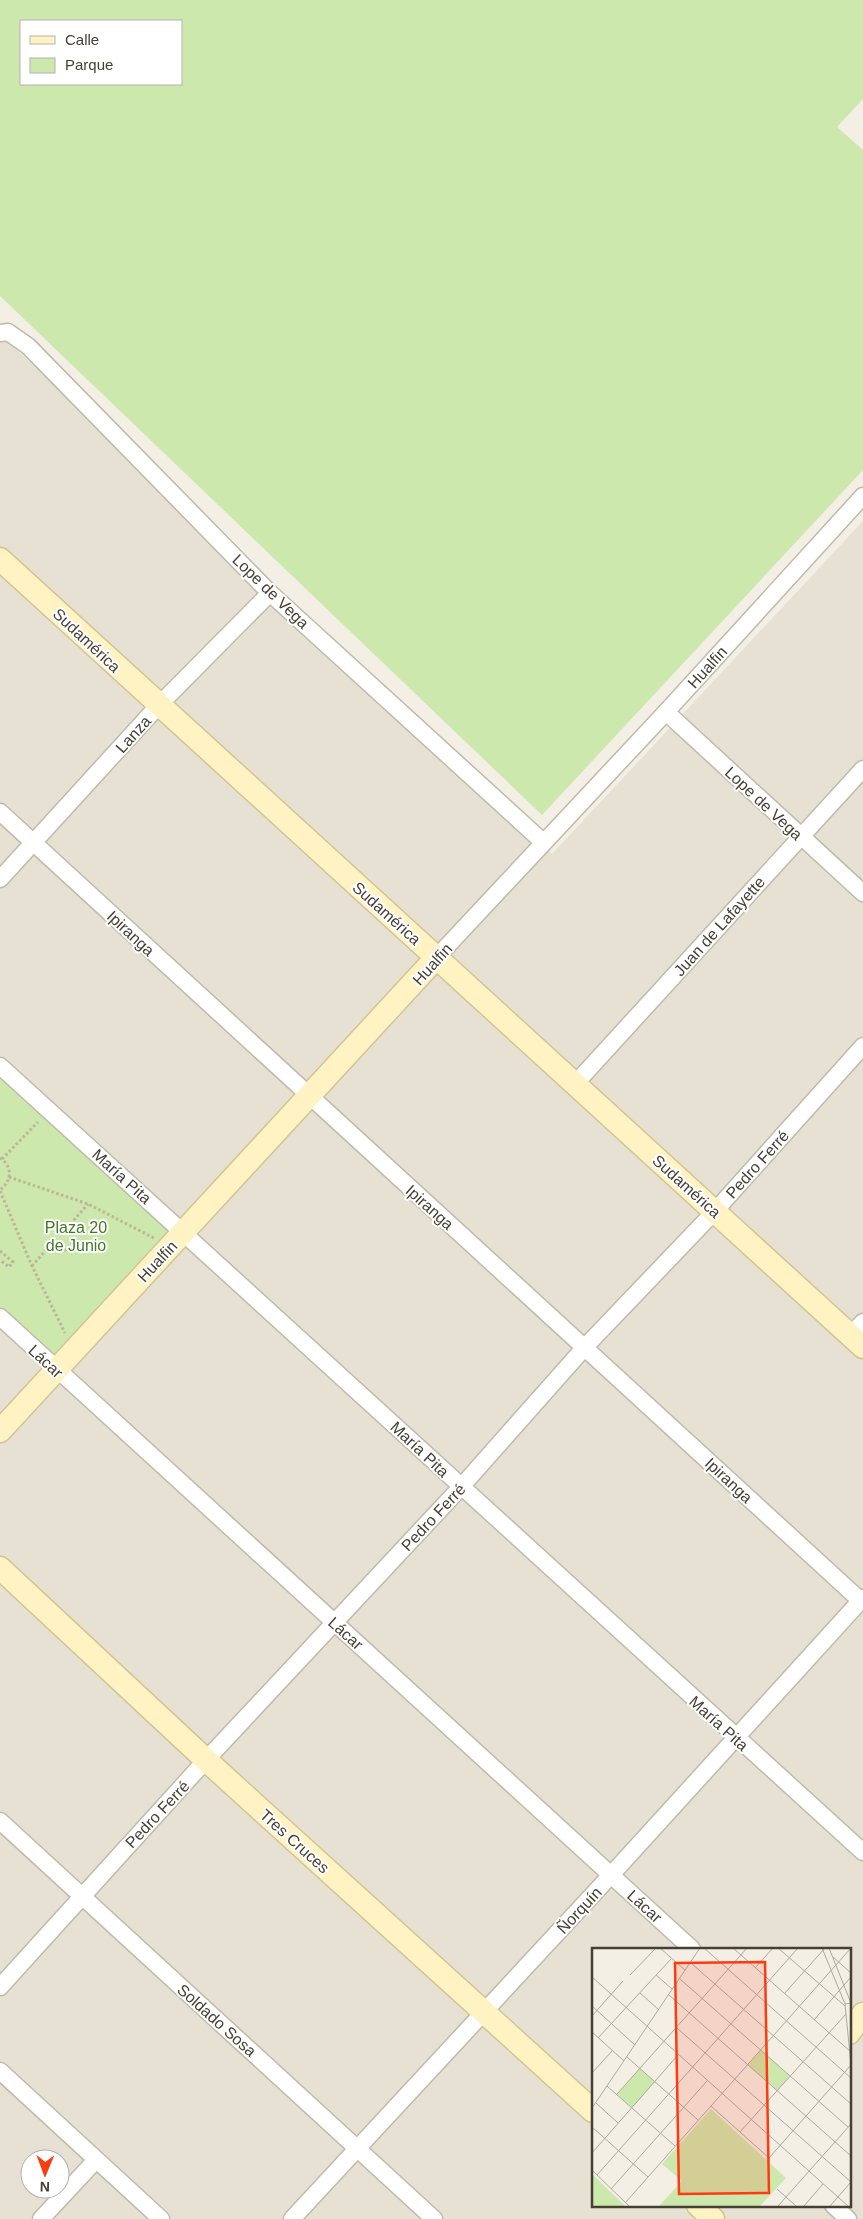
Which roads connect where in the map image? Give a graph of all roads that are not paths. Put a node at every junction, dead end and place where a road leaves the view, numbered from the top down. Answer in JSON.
{"nodes":[{"id":1,"x":4,"y":333,"type":"edge"},
{"id":2,"x":863,"y":496,"type":"edge"},
{"id":3,"x":0,"y":559,"type":"edge"},
{"id":4,"x":270,"y":593,"type":"junction"},
{"id":5,"x":158,"y":706,"type":"junction"},
{"id":6,"x":666,"y":712,"type":"junction"},
{"id":7,"x":863,"y":769,"type":"edge"},
{"id":8,"x":0,"y":812,"type":"edge"},
{"id":9,"x":801,"y":837,"type":"junction"},
{"id":10,"x":33,"y":842,"type":"junction"},
{"id":11,"x":543,"y":842,"type":"junction"},
{"id":12,"x":0,"y":879,"type":"edge"},
{"id":13,"x":863,"y":893,"type":"edge"},
{"id":14,"x":436,"y":958,"type":"junction"},
{"id":15,"x":863,"y":1046,"type":"edge"},
{"id":16,"x":0,"y":1066,"type":"edge"},
{"id":17,"x":575,"y":1084,"type":"junction"},
{"id":18,"x":310,"y":1098,"type":"junction"},
{"id":19,"x":714,"y":1211,"type":"junction"},
{"id":20,"x":177,"y":1239,"type":"junction"},
{"id":21,"x":0,"y":1317,"type":"edge"},
{"id":22,"x":859,"y":1335,"type":"edge"},
{"id":23,"x":585,"y":1348,"type":"junction"},
{"id":24,"x":56,"y":1370,"type":"junction"},
{"id":25,"x":0,"y":1431,"type":"edge"},
{"id":26,"x":461,"y":1487,"type":"junction"},
{"id":27,"x":0,"y":1568,"type":"edge"},
{"id":28,"x":862,"y":1599,"type":"edge"},
{"id":29,"x":334,"y":1622,"type":"junction"},
{"id":30,"x":735,"y":1738,"type":"junction"},
{"id":31,"x":206,"y":1760,"type":"junction"},
{"id":32,"x":0,"y":1821,"type":"edge"},
{"id":33,"x":863,"y":1852,"type":"edge"},
{"id":34,"x":611,"y":1875,"type":"junction"},
{"id":35,"x":81,"y":1896,"type":"junction"},
{"id":36,"x":691,"y":1948,"type":"edge"},
{"id":37,"x":0,"y":1987,"type":"edge"},
{"id":38,"x":484,"y":2012,"type":"junction"},
{"id":39,"x":863,"y":2014,"type":"edge"},
{"id":40,"x":850,"y":2032,"type":"edge"},
{"id":41,"x":0,"y":2072,"type":"edge"},
{"id":42,"x":592,"y":2109,"type":"edge"},
{"id":43,"x":358,"y":2148,"type":"junction"},
{"id":44,"x":96,"y":2160,"type":"junction"},
{"id":45,"x":699,"y":2206,"type":"edge"},
{"id":46,"x":727,"y":2206,"type":"edge"},
{"id":47,"x":834,"y":2206,"type":"edge"},
{"id":48,"x":41,"y":2219,"type":"edge"},
{"id":49,"x":160,"y":2219,"type":"edge"},
{"id":50,"x":292,"y":2219,"type":"edge"},
{"id":51,"x":434,"y":2219,"type":"edge"},
{"id":52,"x":713,"y":2219,"type":"edge"},
{"id":53,"x":718,"y":2219,"type":"edge"},
{"id":54,"x":848,"y":2219,"type":"edge"}],
"edges":[{"from":1,"to":4,"type":"street","name":"Lope de Vega"},
{"from":2,"to":6,"type":"street","name":"Hualfin"},
{"from":3,"to":5,"type":"street","name":"Sudamérica"},
{"from":4,"to":5,"type":"street","name":"Lanza"},
{"from":4,"to":11,"type":"street","name":"Lope de Vega"},
{"from":5,"to":10,"type":"street","name":"Lanza"},
{"from":5,"to":14,"type":"street","name":"Sudamérica"},
{"from":6,"to":9,"type":"street","name":"Lope de Vega"},
{"from":6,"to":11,"type":"street","name":"Hualfin"},
{"from":7,"to":9,"type":"street","name":"Juan de Lafayette"},
{"from":8,"to":10,"type":"street","name":"Ipiranga"},
{"from":9,"to":13,"type":"street","name":"Lope de Vega"},
{"from":9,"to":17,"type":"street","name":"Juan de Lafayette"},
{"from":10,"to":12,"type":"street","name":"Lanza"},
{"from":10,"to":18,"type":"street","name":"Ipiranga"},
{"from":11,"to":14,"type":"street","name":"Hualfin"},
{"from":14,"to":17,"type":"street","name":"Sudamérica"},
{"from":14,"to":18,"type":"street","name":"Hualfin"},
{"from":15,"to":19,"type":"street","name":"Pedro Ferré"},
{"from":16,"to":20,"type":"street","name":"María Pita"},
{"from":17,"to":19,"type":"street","name":"Sudamérica"},
{"from":18,"to":20,"type":"street","name":"Hualfin"},
{"from":18,"to":23,"type":"street","name":"Ipiranga"},
{"from":19,"to":22,"type":"street","name":"Sudamérica"},
{"from":19,"to":23,"type":"street","name":"Pedro Ferré"},
{"from":20,"to":24,"type":"street","name":"Hualfin"},
{"from":20,"to":26,"type":"street","name":"María Pita"},
{"from":21,"to":24,"type":"street","name":"Lácar"},
{"from":23,"to":26,"type":"street","name":"Pedro Ferré"},
{"from":23,"to":28,"type":"street","name":"Ipiranga"},
{"from":24,"to":25,"type":"street","name":"Hualfin"},
{"from":24,"to":29,"type":"street","name":"Lácar"},
{"from":26,"to":29,"type":"street","name":"Pedro Ferré"},
{"from":26,"to":30,"type":"street","name":"María Pita"},
{"from":27,"to":31,"type":"street","name":"Tres Cruces"},
{"from":28,"to":30,"type":"street","name":"Ñorquín"},
{"from":29,"to":31,"type":"street","name":"Pedro Ferré"},
{"from":29,"to":34,"type":"street","name":"Lácar"},
{"from":30,"to":33,"type":"street","name":"María Pita"},
{"from":30,"to":34,"type":"street","name":"Ñorquín"},
{"from":31,"to":35,"type":"street","name":"Pedro Ferré"},
{"from":31,"to":38,"type":"street","name":"Tres Cruces"},
{"from":32,"to":35,"type":"street","name":"Soldado Sosa"},
{"from":34,"to":36,"type":"street","name":"Lácar"},
{"from":34,"to":38,"type":"street","name":"Ñorquín"},
{"from":35,"to":37,"type":"street","name":"Pedro Ferré"},
{"from":35,"to":43,"type":"street","name":"Soldado Sosa"},
{"from":38,"to":42,"type":"street","name":"Tres Cruces"},
{"from":38,"to":43,"type":"street","name":"Ñorquín"},
{"from":39,"to":40,"type":"street"},
{"from":41,"to":44,"type":"street"},
{"from":43,"to":50,"type":"street","name":"Ñorquín"},
{"from":43,"to":51,"type":"street","name":"Soldado Sosa"},
{"from":44,"to":48,"type":"street"},
{"from":44,"to":49,"type":"street"},
{"from":45,"to":52,"type":"street"},
{"from":46,"to":53,"type":"street"},
{"from":47,"to":54,"type":"street"}]}
